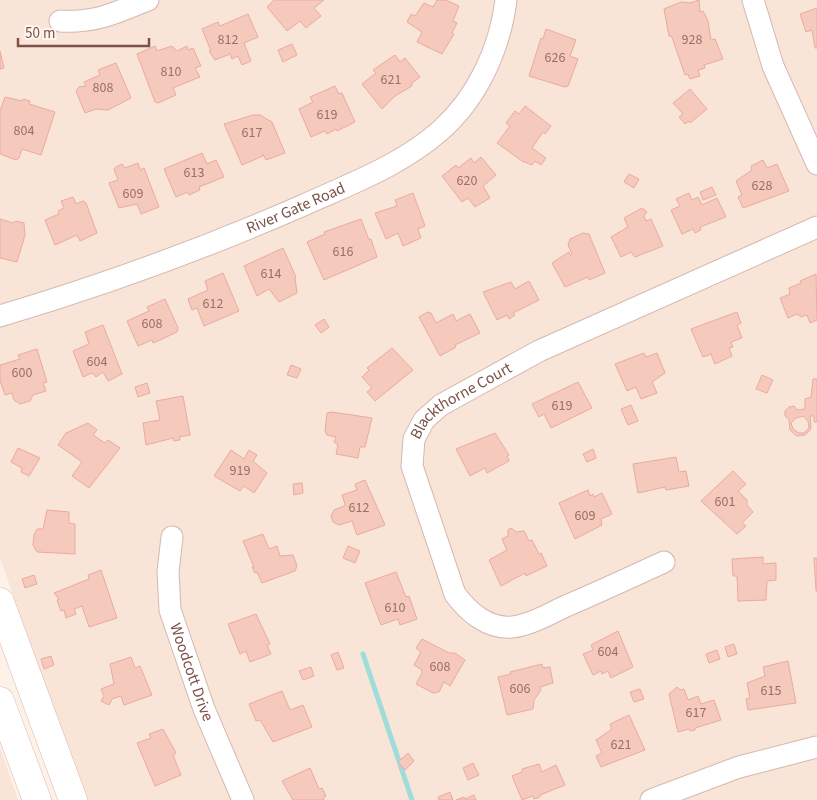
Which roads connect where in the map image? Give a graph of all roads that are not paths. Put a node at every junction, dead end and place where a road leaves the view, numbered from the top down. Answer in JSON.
{"nodes":[{"id":1,"x":148,"y":0,"type":"edge"},
{"id":2,"x":506,"y":0,"type":"edge"},
{"id":3,"x":753,"y":0,"type":"edge"},
{"id":4,"x":60,"y":21,"type":"dead end"},
{"id":5,"x":817,"y":164,"type":"edge"},
{"id":6,"x":817,"y":227,"type":"edge"},
{"id":7,"x":0,"y":316,"type":"edge"},
{"id":8,"x":172,"y":537,"type":"dead end"},
{"id":9,"x":664,"y":562,"type":"dead end"},
{"id":10,"x":0,"y":602,"type":"edge"},
{"id":11,"x":0,"y":701,"type":"edge"},
{"id":12,"x":817,"y":747,"type":"edge"},
{"id":13,"x":37,"y":800,"type":"edge"},
{"id":14,"x":73,"y":800,"type":"edge"},
{"id":15,"x":243,"y":800,"type":"edge"},
{"id":16,"x":651,"y":800,"type":"edge"}],
"edges":[{"from":1,"to":4,"type":"street"},
{"from":2,"to":7,"type":"street","name":"River Gate Road"},
{"from":3,"to":5,"type":"street"},
{"from":6,"to":9,"type":"street","name":"Blackthorne Court"},
{"from":8,"to":15,"type":"street","name":"Woodcott Drive"},
{"from":10,"to":14,"type":"main road"},
{"from":11,"to":13,"type":"main road"},
{"from":12,"to":16,"type":"street"}]}
